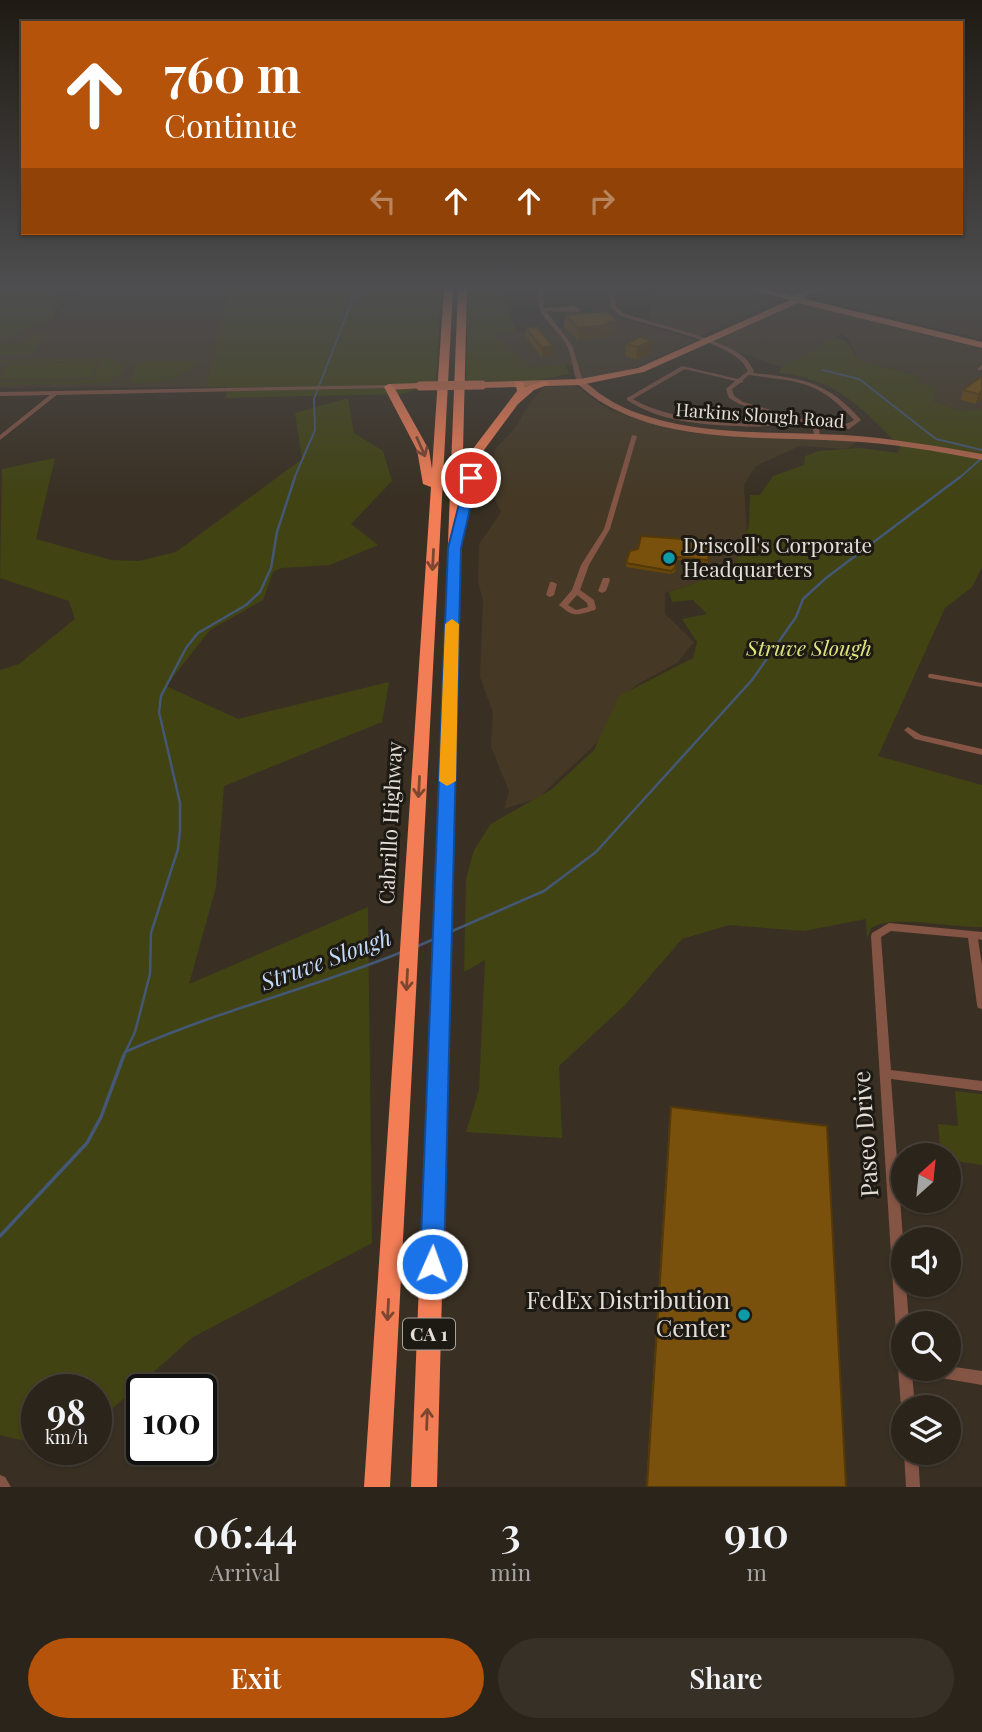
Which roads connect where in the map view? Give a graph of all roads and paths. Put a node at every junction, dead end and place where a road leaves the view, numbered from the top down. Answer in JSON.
{"nodes":[{"id":1,"x":445,"y":357,"type":"edge"},
{"id":2,"x":461,"y":357,"type":"edge"},
{"id":3,"x":572,"y":357,"type":"edge"},
{"id":4,"x":660,"y":357,"type":"edge"},
{"id":5,"x":667,"y":357,"type":"edge"},
{"id":6,"x":738,"y":357,"type":"edge"},
{"id":7,"x":635,"y":371,"type":"junction"},
{"id":8,"x":750,"y":374,"type":"junction"},
{"id":9,"x":741,"y":381,"type":"junction"},
{"id":10,"x":580,"y":382,"type":"junction"},
{"id":11,"x":519,"y":384,"type":"junction"},
{"id":12,"x":545,"y":384,"type":"junction"},
{"id":13,"x":389,"y":387,"type":"junction"},
{"id":14,"x":56,"y":393,"type":"junction"},
{"id":15,"x":0,"y":394,"type":"edge"},
{"id":16,"x":795,"y":418,"type":"junction"},
{"id":17,"x":501,"y":420,"type":"junction"},
{"id":18,"x":816,"y":432,"type":"junction"},
{"id":19,"x":634,"y":436,"type":"dead end"},
{"id":20,"x":0,"y":438,"type":"edge"},
{"id":21,"x":982,"y":457,"type":"edge"},
{"id":22,"x":435,"y":533,"type":"junction"},
{"id":23,"x":455,"y":548,"type":"junction"},
{"id":24,"x":606,"y":580,"type":"dead end"},
{"id":25,"x":553,"y":584,"type":"dead end"},
{"id":26,"x":602,"y":590,"type":"dead end"},
{"id":27,"x":576,"y":591,"type":"dead end"},
{"id":28,"x":551,"y":595,"type":"dead end"},
{"id":29,"x":932,"y":676,"type":"dead end"},
{"id":30,"x":982,"y":685,"type":"edge"},
{"id":31,"x":908,"y":730,"type":"dead end"},
{"id":32,"x":982,"y":752,"type":"edge"},
{"id":33,"x":977,"y":937,"type":"edge"},
{"id":34,"x":982,"y":1005,"type":"edge"},
{"id":35,"x":885,"y":1074,"type":"junction"},
{"id":36,"x":982,"y":1086,"type":"edge"},
{"id":37,"x":901,"y":1311,"type":"edge"},
{"id":38,"x":961,"y":1375,"type":"edge"},
{"id":39,"x":982,"y":1378,"type":"edge"},
{"id":40,"x":912,"y":1465,"type":"edge"},
{"id":41,"x":0,"y":1482,"type":"edge"},
{"id":42,"x":4,"y":1487,"type":"edge"},
{"id":43,"x":377,"y":1487,"type":"edge"},
{"id":44,"x":424,"y":1487,"type":"edge"},
{"id":45,"x":913,"y":1487,"type":"edge"}],
"edges":[{"from":1,"to":22,"type":"highway","name":"Cabrillo Highway","number":"CA 1"},
{"from":2,"to":23,"type":"highway","number":"CA 1"},
{"from":3,"to":10,"type":"street"},
{"from":4,"to":7,"type":"main road"},
{"from":5,"to":7,"type":"main road"},
{"from":6,"to":8,"type":"street"},
{"from":7,"to":10,"type":"main road"},
{"from":8,"to":9,"type":"street"},
{"from":8,"to":18,"type":"street"},
{"from":9,"to":16,"type":"street"},
{"from":9,"to":16,"type":"street"},
{"from":10,"to":12,"type":"main road"},
{"from":10,"to":18,"type":"main road","name":"Harkins Slough Road"},
{"from":11,"to":12,"type":"main road"},
{"from":11,"to":13,"type":"main road","bridge":true},
{"from":11,"to":17,"type":"highway"},
{"from":12,"to":17,"type":"highway"},
{"from":13,"to":14,"type":"street"},
{"from":13,"to":22,"type":"highway","one_way":true},
{"from":14,"to":15,"type":"street"},
{"from":14,"to":20,"type":"street"},
{"from":16,"to":18,"type":"street"},
{"from":17,"to":23,"type":"highway"},
{"from":18,"to":21,"type":"main road","name":"Harkins Slough Road"},
{"from":19,"to":27,"type":"street"},
{"from":22,"to":43,"type":"highway","name":"Cabrillo Highway","number":"CA 1","one_way":true},
{"from":44,"to":23,"type":"highway","number":"CA 1","one_way":true},
{"from":24,"to":26,"type":"street"},
{"from":25,"to":28,"type":"street"},
{"from":29,"to":30,"type":"street"},
{"from":31,"to":32,"type":"street"},
{"from":33,"to":34,"type":"street"},
{"from":33,"to":35,"type":"street","name":"Paseo Drive"},
{"from":35,"to":36,"type":"street"},
{"from":35,"to":37,"type":"street","name":"Paseo Drive"},
{"from":38,"to":39,"type":"street"},
{"from":40,"to":45,"type":"street"},
{"from":41,"to":42,"type":"street"}]}
